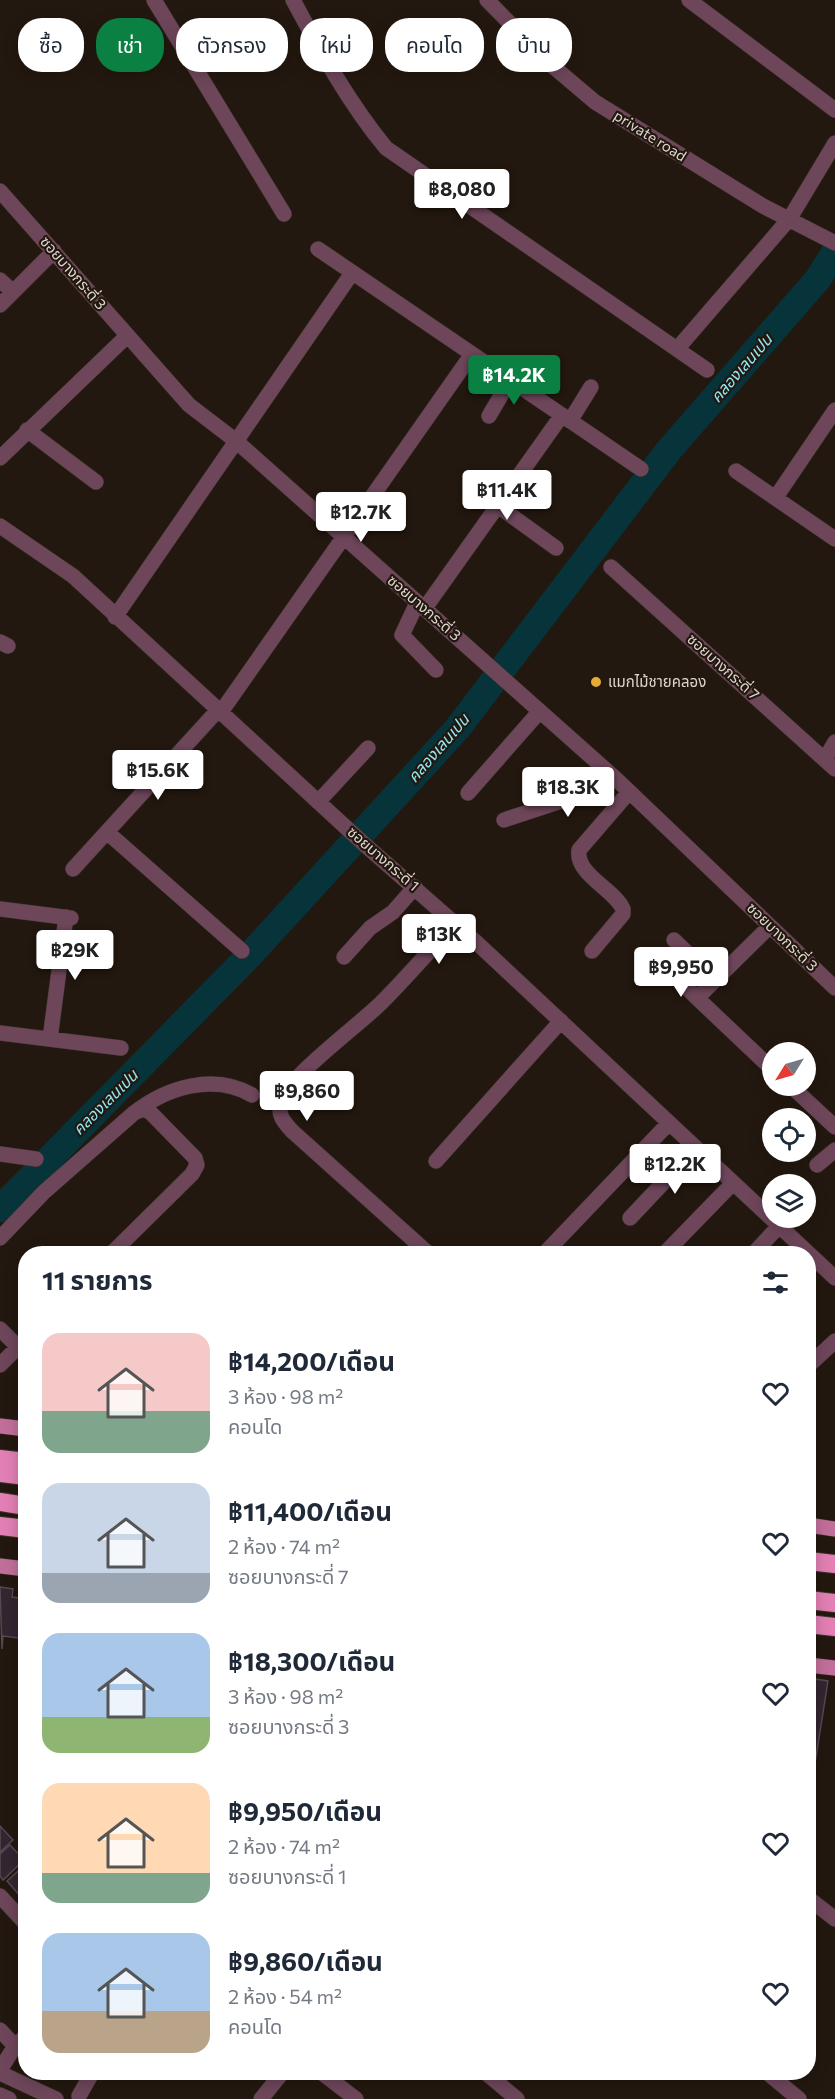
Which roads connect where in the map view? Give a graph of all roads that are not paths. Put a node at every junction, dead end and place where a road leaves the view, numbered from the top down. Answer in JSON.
{"nodes":[{"id":1,"x":154,"y":0,"type":"edge"},
{"id":2,"x":293,"y":0,"type":"edge"},
{"id":3,"x":487,"y":0,"type":"edge"},
{"id":4,"x":689,"y":0,"type":"edge"},
{"id":5,"x":835,"y":110,"type":"edge"},
{"id":6,"x":835,"y":143,"type":"edge"},
{"id":7,"x":0,"y":191,"type":"edge"},
{"id":8,"x":284,"y":214,"type":"dead end"},
{"id":9,"x":790,"y":218,"type":"junction"},
{"id":10,"x":835,"y":243,"type":"edge"},
{"id":11,"x":318,"y":249,"type":"dead end"},
{"id":12,"x":54,"y":251,"type":"junction"},
{"id":13,"x":352,"y":273,"type":"junction"},
{"id":14,"x":0,"y":280,"type":"edge"},
{"id":15,"x":13,"y":292,"type":"junction"},
{"id":16,"x":0,"y":305,"type":"edge"},
{"id":17,"x":127,"y":336,"type":"junction"},
{"id":18,"x":676,"y":349,"type":"junction"},
{"id":19,"x":472,"y":354,"type":"junction"},
{"id":20,"x":707,"y":370,"type":"dead end"},
{"id":21,"x":510,"y":380,"type":"junction"},
{"id":22,"x":591,"y":387,"type":"dead end"},
{"id":23,"x":835,"y":410,"type":"edge"},
{"id":24,"x":489,"y":416,"type":"dead end"},
{"id":25,"x":566,"y":418,"type":"junction"},
{"id":26,"x":27,"y":430,"type":"junction"},
{"id":27,"x":236,"y":441,"type":"junction"},
{"id":28,"x":0,"y":458,"type":"edge"},
{"id":29,"x":641,"y":469,"type":"dead end"},
{"id":30,"x":736,"y":471,"type":"dead end"},
{"id":31,"x":96,"y":482,"type":"dead end"},
{"id":32,"x":776,"y":497,"type":"junction"},
{"id":33,"x":498,"y":506,"type":"junction"},
{"id":34,"x":0,"y":526,"type":"edge"},
{"id":35,"x":345,"y":537,"type":"junction"},
{"id":36,"x":835,"y":539,"type":"edge"},
{"id":37,"x":556,"y":548,"type":"dead end"},
{"id":38,"x":611,"y":567,"type":"dead end"},
{"id":39,"x":421,"y":606,"type":"junction"},
{"id":40,"x":115,"y":617,"type":"junction"},
{"id":41,"x":436,"y":670,"type":"dead end"},
{"id":42,"x":219,"y":711,"type":"junction"},
{"id":43,"x":540,"y":711,"type":"junction"},
{"id":44,"x":835,"y":742,"type":"edge"},
{"id":45,"x":368,"y":748,"type":"dead end"},
{"id":46,"x":830,"y":764,"type":"edge"},
{"id":47,"x":615,"y":778,"type":"junction"},
{"id":48,"x":629,"y":792,"type":"junction"},
{"id":49,"x":468,"y":793,"type":"dead end"},
{"id":50,"x":318,"y":802,"type":"junction"},
{"id":51,"x":504,"y":820,"type":"dead end"},
{"id":52,"x":108,"y":833,"type":"junction"},
{"id":53,"x":73,"y":869,"type":"dead end"},
{"id":54,"x":416,"y":887,"type":"junction"},
{"id":55,"x":0,"y":909,"type":"edge"},
{"id":56,"x":455,"y":923,"type":"junction"},
{"id":57,"x":770,"y":926,"type":"junction"},
{"id":58,"x":674,"y":940,"type":"dead end"},
{"id":59,"x":242,"y":951,"type":"dead end"},
{"id":60,"x":592,"y":951,"type":"dead end"},
{"id":61,"x":344,"y":957,"type":"dead end"},
{"id":62,"x":714,"y":979,"type":"junction"},
{"id":63,"x":684,"y":986,"type":"dead end"},
{"id":64,"x":835,"y":988,"type":"edge"},
{"id":65,"x":698,"y":999,"type":"junction"},
{"id":66,"x":561,"y":1021,"type":"junction"},
{"id":67,"x":0,"y":1033,"type":"edge"},
{"id":68,"x":50,"y":1039,"type":"junction"},
{"id":69,"x":121,"y":1048,"type":"dead end"},
{"id":70,"x":762,"y":1060,"type":"edge"},
{"id":71,"x":252,"y":1095,"type":"dead end"},
{"id":72,"x":802,"y":1096,"type":"edge"},
{"id":73,"x":134,"y":1113,"type":"junction"},
{"id":74,"x":669,"y":1123,"type":"junction"},
{"id":75,"x":835,"y":1127,"type":"edge"},
{"id":76,"x":696,"y":1149,"type":"junction"},
{"id":77,"x":835,"y":1150,"type":"edge"},
{"id":78,"x":0,"y":1154,"type":"edge"},
{"id":79,"x":36,"y":1159,"type":"dead end"},
{"id":80,"x":436,"y":1161,"type":"dead end"},
{"id":81,"x":817,"y":1165,"type":"dead end"},
{"id":82,"x":733,"y":1183,"type":"junction"},
{"id":83,"x":762,"y":1210,"type":"edge"},
{"id":84,"x":630,"y":1218,"type":"dead end"},
{"id":85,"x":777,"y":1228,"type":"edge"},
{"id":86,"x":781,"y":1228,"type":"edge"},
{"id":87,"x":0,"y":1238,"type":"edge"},
{"id":88,"x":119,"y":1246,"type":"edge"},
{"id":89,"x":420,"y":1246,"type":"edge"},
{"id":90,"x":552,"y":1246,"type":"edge"},
{"id":91,"x":672,"y":1246,"type":"edge"},
{"id":92,"x":760,"y":1246,"type":"edge"},
{"id":93,"x":801,"y":1246,"type":"edge"},
{"id":94,"x":816,"y":1260,"type":"edge"},
{"id":95,"x":835,"y":1278,"type":"edge"},
{"id":96,"x":0,"y":1329,"type":"edge"},
{"id":97,"x":18,"y":1340,"type":"edge"},
{"id":98,"x":835,"y":1341,"type":"edge"},
{"id":99,"x":18,"y":1347,"type":"edge"},
{"id":100,"x":816,"y":1359,"type":"edge"},
{"id":101,"x":0,"y":1365,"type":"edge"},
{"id":102,"x":0,"y":1426,"type":"edge"},
{"id":103,"x":18,"y":1428,"type":"edge"},
{"id":104,"x":0,"y":1459,"type":"edge"},
{"id":105,"x":18,"y":1461,"type":"edge"},
{"id":106,"x":0,"y":1473,"type":"edge"},
{"id":107,"x":18,"y":1475,"type":"edge"},
{"id":108,"x":0,"y":1502,"type":"edge"},
{"id":109,"x":18,"y":1505,"type":"edge"},
{"id":110,"x":0,"y":1526,"type":"edge"},
{"id":111,"x":816,"y":1526,"type":"edge"},
{"id":112,"x":18,"y":1528,"type":"edge"},
{"id":113,"x":835,"y":1529,"type":"edge"},
{"id":114,"x":816,"y":1561,"type":"edge"},
{"id":115,"x":835,"y":1564,"type":"edge"},
{"id":116,"x":0,"y":1566,"type":"edge"},
{"id":117,"x":18,"y":1568,"type":"edge"},
{"id":118,"x":816,"y":1570,"type":"edge"},
{"id":119,"x":835,"y":1572,"type":"edge"},
{"id":120,"x":816,"y":1601,"type":"edge"},
{"id":121,"x":835,"y":1603,"type":"edge"},
{"id":122,"x":816,"y":1625,"type":"edge"},
{"id":123,"x":835,"y":1628,"type":"edge"},
{"id":124,"x":816,"y":1666,"type":"edge"},
{"id":125,"x":835,"y":1668,"type":"edge"},
{"id":126,"x":0,"y":1896,"type":"edge"},
{"id":127,"x":816,"y":1904,"type":"edge"},
{"id":128,"x":18,"y":1915,"type":"edge"},
{"id":129,"x":835,"y":1919,"type":"edge"},
{"id":130,"x":0,"y":2030,"type":"edge"},
{"id":131,"x":18,"y":2040,"type":"edge"},
{"id":132,"x":18,"y":2044,"type":"edge"},
{"id":133,"x":0,"y":2071,"type":"edge"},
{"id":134,"x":88,"y":2080,"type":"edge"},
{"id":135,"x":276,"y":2080,"type":"edge"},
{"id":136,"x":331,"y":2080,"type":"edge"},
{"id":137,"x":494,"y":2080,"type":"edge"},
{"id":138,"x":776,"y":2080,"type":"edge"},
{"id":139,"x":0,"y":2095,"type":"edge"},
{"id":140,"x":77,"y":2098,"type":"edge"},
{"id":141,"x":9,"y":2099,"type":"edge"},
{"id":142,"x":56,"y":2099,"type":"edge"},
{"id":143,"x":261,"y":2099,"type":"edge"},
{"id":144,"x":356,"y":2099,"type":"edge"},
{"id":145,"x":517,"y":2099,"type":"edge"},
{"id":146,"x":799,"y":2099,"type":"edge"}],
"edges":[{"from":1,"to":8,"type":"street"},
{"from":2,"to":18,"type":"street"},
{"from":3,"to":9,"type":"street","name":"private road"},
{"from":4,"to":5,"type":"street"},
{"from":6,"to":9,"type":"street"},
{"from":7,"to":12,"type":"street","name":"ซอยบางกระดี่ 3"},
{"from":9,"to":10,"type":"street","name":"private road"},
{"from":9,"to":18,"type":"street"},
{"from":11,"to":13,"type":"street"},
{"from":12,"to":15,"type":"street"},
{"from":12,"to":17,"type":"street","name":"ซอยบางกระดี่ 3"},
{"from":13,"to":19,"type":"street"},
{"from":13,"to":27,"type":"street"},
{"from":14,"to":15,"type":"street"},
{"from":15,"to":16,"type":"street"},
{"from":17,"to":26,"type":"street"},
{"from":17,"to":27,"type":"street","name":"ซอยบางกระดี่ 3"},
{"from":18,"to":20,"type":"street"},
{"from":19,"to":21,"type":"street"},
{"from":19,"to":35,"type":"street"},
{"from":21,"to":24,"type":"street"},
{"from":21,"to":25,"type":"street"},
{"from":22,"to":25,"type":"street"},
{"from":23,"to":32,"type":"street"},
{"from":25,"to":29,"type":"street"},
{"from":25,"to":33,"type":"street"},
{"from":26,"to":28,"type":"street"},
{"from":26,"to":31,"type":"street"},
{"from":27,"to":35,"type":"street","name":"ซอยบางกระดี่ 3"},
{"from":27,"to":40,"type":"street"},
{"from":30,"to":32,"type":"street"},
{"from":32,"to":36,"type":"street"},
{"from":33,"to":37,"type":"street"},
{"from":33,"to":39,"type":"street"},
{"from":34,"to":40,"type":"street","name":"ซอยบางกระดี่ 1"},
{"from":35,"to":39,"type":"street","name":"ซอยบางกระดี่ 3"},
{"from":35,"to":42,"type":"street"},
{"from":38,"to":46,"type":"street","name":"ซอยบางกระดี่ 7"},
{"from":39,"to":41,"type":"street"},
{"from":39,"to":43,"type":"street","name":"ซอยบางกระดี่ 3"},
{"from":40,"to":42,"type":"street","name":"ซอยบางกระดี่ 1"},
{"from":42,"to":50,"type":"street","name":"ซอยบางกระดี่ 1"},
{"from":42,"to":52,"type":"street"},
{"from":43,"to":47,"type":"street","name":"ซอยบางกระดี่ 3"},
{"from":43,"to":49,"type":"street"},
{"from":44,"to":46,"type":"street"},
{"from":45,"to":50,"type":"street"},
{"from":47,"to":48,"type":"street","name":"ซอยบางกระดี่ 3"},
{"from":47,"to":51,"type":"street"},
{"from":48,"to":57,"type":"street","name":"ซอยบางกระดี่ 3"},
{"from":48,"to":60,"type":"street"},
{"from":50,"to":54,"type":"street","name":"ซอยบางกระดี่ 1"},
{"from":52,"to":53,"type":"street"},
{"from":52,"to":59,"type":"street"},
{"from":54,"to":56,"type":"street","name":"ซอยบางกระดี่ 1"},
{"from":54,"to":61,"type":"street"},
{"from":55,"to":68,"type":"street"},
{"from":56,"to":66,"type":"street","name":"ซอยบางกระดี่ 1"},
{"from":56,"to":89,"type":"street"},
{"from":57,"to":62,"type":"street"},
{"from":57,"to":64,"type":"street","name":"ซอยบางกระดี่ 3"},
{"from":58,"to":62,"type":"street"},
{"from":62,"to":65,"type":"street"},
{"from":63,"to":65,"type":"street"},
{"from":65,"to":70,"type":"street"},
{"from":66,"to":74,"type":"street","name":"ซอยบางกระดี่ 1"},
{"from":66,"to":80,"type":"street"},
{"from":67,"to":68,"type":"street"},
{"from":68,"to":69,"type":"street"},
{"from":71,"to":73,"type":"street"},
{"from":72,"to":75,"type":"street"},
{"from":73,"to":87,"type":"street"},
{"from":73,"to":88,"type":"street"},
{"from":74,"to":76,"type":"street","name":"ซอยบางกระดี่ 1"},
{"from":74,"to":90,"type":"street"},
{"from":76,"to":82,"type":"street","name":"ซอยบางกระดี่ 1"},
{"from":76,"to":84,"type":"street"},
{"from":77,"to":81,"type":"street"},
{"from":78,"to":79,"type":"street"},
{"from":82,"to":83,"type":"street","name":"ซอยบางกระดี่ 1"},
{"from":82,"to":91,"type":"street"},
{"from":85,"to":92,"type":"street"},
{"from":86,"to":93,"type":"street","name":"ซอยบางกระดี่ 1"},
{"from":94,"to":95,"type":"street","name":"ซอยบางกระดี่ 1"},
{"from":96,"to":97,"type":"street"},
{"from":98,"to":100,"type":"street"},
{"from":99,"to":101,"type":"street"},
{"from":102,"to":103,"type":"main road"},
{"from":104,"to":105,"type":"highway"},
{"from":106,"to":107,"type":"highway"},
{"from":108,"to":109,"type":"highway"},
{"from":110,"to":112,"type":"highway"},
{"from":111,"to":113,"type":"main road"},
{"from":114,"to":115,"type":"highway"},
{"from":116,"to":117,"type":"main road"},
{"from":118,"to":119,"type":"highway"},
{"from":120,"to":121,"type":"highway"},
{"from":122,"to":123,"type":"highway"},
{"from":124,"to":125,"type":"main road"},
{"from":126,"to":128,"type":"street"},
{"from":127,"to":129,"type":"street"},
{"from":130,"to":131,"type":"street"},
{"from":132,"to":133,"type":"street"},
{"from":133,"to":142,"type":"street"},
{"from":134,"to":140,"type":"street"},
{"from":135,"to":143,"type":"street"},
{"from":136,"to":144,"type":"street"},
{"from":137,"to":145,"type":"street"},
{"from":138,"to":146,"type":"street"},
{"from":139,"to":141,"type":"street"}]}
